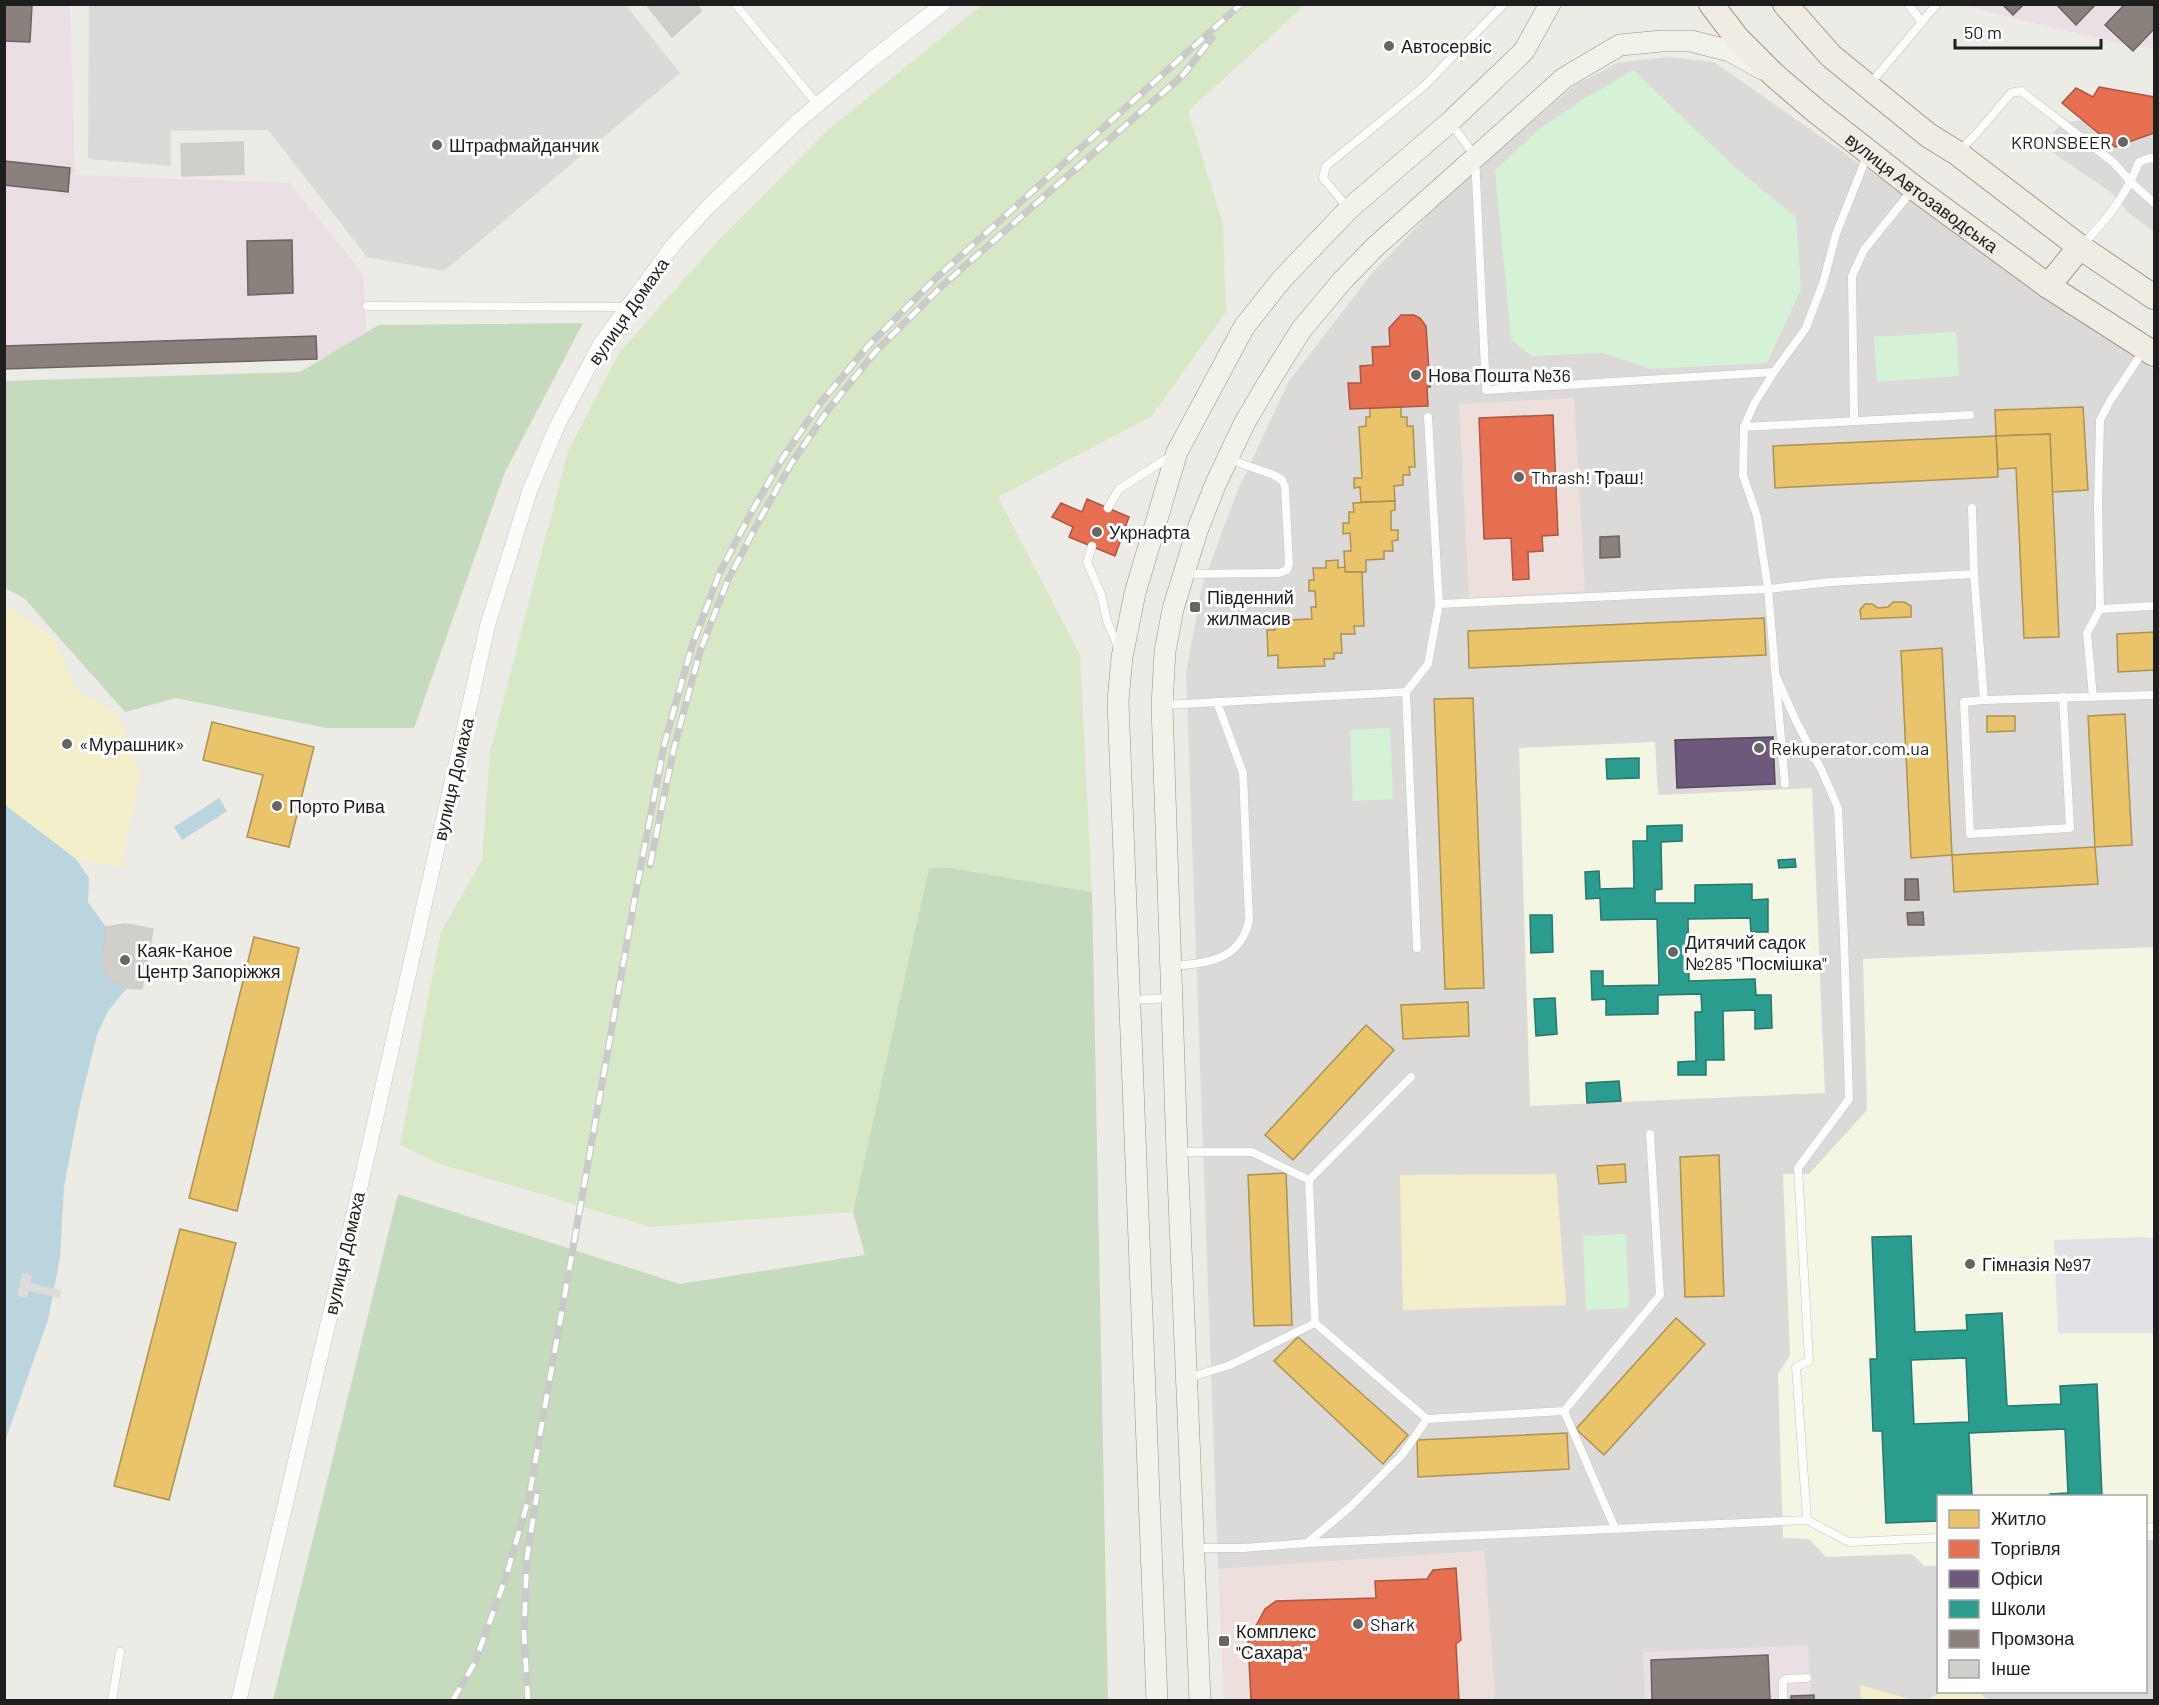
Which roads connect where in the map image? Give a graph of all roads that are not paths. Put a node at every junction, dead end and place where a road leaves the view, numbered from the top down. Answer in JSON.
{"nodes":[{"id":1,"x":735,"y":4,"type":"edge"},
{"id":2,"x":943,"y":4,"type":"edge"},
{"id":3,"x":1504,"y":4,"type":"edge"},
{"id":4,"x":1550,"y":4,"type":"edge"},
{"id":5,"x":1711,"y":4,"type":"edge"},
{"id":6,"x":1785,"y":4,"type":"edge"},
{"id":7,"x":1908,"y":4,"type":"edge"},
{"id":8,"x":1936,"y":4,"type":"edge"},
{"id":9,"x":1922,"y":22,"type":"junction"},
{"id":10,"x":1775,"y":76,"type":"junction"},
{"id":11,"x":1869,"y":86,"type":"junction"},
{"id":12,"x":818,"y":105,"type":"junction"},
{"id":13,"x":1450,"y":122,"type":"junction"},
{"id":14,"x":1869,"y":152,"type":"junction"},
{"id":15,"x":1957,"y":153,"type":"junction"},
{"id":16,"x":1475,"y":156,"type":"junction"},
{"id":17,"x":2154,"y":159,"type":"edge"},
{"id":18,"x":2132,"y":183,"type":"junction"},
{"id":19,"x":1913,"y":188,"type":"junction"},
{"id":20,"x":2154,"y":204,"type":"edge"},
{"id":21,"x":1348,"y":209,"type":"junction"},
{"id":22,"x":2080,"y":247,"type":"junction"},
{"id":23,"x":2048,"y":286,"type":"junction"},
{"id":24,"x":2154,"y":297,"type":"edge"},
{"id":25,"x":367,"y":306,"type":"dead end"},
{"id":26,"x":628,"y":306,"type":"junction"},
{"id":27,"x":2150,"y":351,"type":"edge"},
{"id":28,"x":1774,"y":372,"type":"junction"},
{"id":29,"x":1970,"y":416,"type":"dead end"},
{"id":30,"x":1428,"y":417,"type":"dead end"},
{"id":31,"x":1854,"y":420,"type":"junction"},
{"id":32,"x":1744,"y":427,"type":"junction"},
{"id":33,"x":1177,"y":452,"type":"junction"},
{"id":34,"x":1228,"y":459,"type":"junction"},
{"id":35,"x":1108,"y":508,"type":"dead end"},
{"id":36,"x":1972,"y":508,"type":"dead end"},
{"id":37,"x":1092,"y":546,"type":"dead end"},
{"id":38,"x":1184,"y":574,"type":"junction"},
{"id":39,"x":1974,"y":574,"type":"junction"},
{"id":40,"x":1768,"y":588,"type":"junction"},
{"id":41,"x":1439,"y":604,"type":"junction"},
{"id":42,"x":2154,"y":606,"type":"edge"},
{"id":43,"x":2100,"y":609,"type":"junction"},
{"id":44,"x":1122,"y":657,"type":"junction"},
{"id":45,"x":1776,"y":676,"type":"junction"},
{"id":46,"x":1406,"y":692,"type":"junction"},
{"id":47,"x":2154,"y":695,"type":"edge"},
{"id":48,"x":2093,"y":696,"type":"junction"},
{"id":49,"x":2063,"y":697,"type":"junction"},
{"id":50,"x":1984,"y":700,"type":"junction"},
{"id":51,"x":1217,"y":702,"type":"junction"},
{"id":52,"x":1162,"y":706,"type":"junction"},
{"id":53,"x":1785,"y":784,"type":"dead end"},
{"id":54,"x":1416,"y":948,"type":"dead end"},
{"id":55,"x":1172,"y":966,"type":"junction"},
{"id":56,"x":1172,"y":998,"type":"junction"},
{"id":57,"x":1131,"y":1000,"type":"junction"},
{"id":58,"x":1411,"y":1077,"type":"dead end"},
{"id":59,"x":1650,"y":1134,"type":"dead end"},
{"id":60,"x":1177,"y":1152,"type":"junction"},
{"id":61,"x":1309,"y":1180,"type":"junction"},
{"id":62,"x":1315,"y":1323,"type":"junction"},
{"id":63,"x":1186,"y":1378,"type":"junction"},
{"id":64,"x":1564,"y":1411,"type":"junction"},
{"id":65,"x":1427,"y":1419,"type":"junction"},
{"id":66,"x":1807,"y":1520,"type":"junction"},
{"id":67,"x":1615,"y":1528,"type":"junction"},
{"id":68,"x":1937,"y":1538,"type":"edge"},
{"id":69,"x":1307,"y":1543,"type":"junction"},
{"id":70,"x":1194,"y":1548,"type":"junction"},
{"id":71,"x":120,"y":1652,"type":"dead end"},
{"id":72,"x":1807,"y":1678,"type":"dead end"},
{"id":73,"x":111,"y":1701,"type":"edge"},
{"id":74,"x":239,"y":1701,"type":"edge"},
{"id":75,"x":1157,"y":1701,"type":"edge"},
{"id":76,"x":1200,"y":1701,"type":"edge"},
{"id":77,"x":1783,"y":1701,"type":"edge"}],
"edges":[{"from":1,"to":12,"type":"lane"},
{"from":2,"to":12,"type":"street","name":"вулиця Домаха"},
{"from":3,"to":21,"type":"lane"},
{"from":4,"to":13,"type":"street"},
{"from":5,"to":10,"type":"main road","name":"вулиця Автозаводська"},
{"from":6,"to":11,"type":"main road"},
{"from":7,"to":9,"type":"lane"},
{"from":8,"to":9,"type":"lane"},
{"from":9,"to":11,"type":"lane"},
{"from":10,"to":14,"type":"main road","name":"вулиця Автозаводська"},
{"from":10,"to":16,"type":"street"},
{"from":11,"to":15,"type":"main road"},
{"from":12,"to":26,"type":"street","name":"вулиця Домаха"},
{"from":13,"to":16,"type":"lane"},
{"from":13,"to":21,"type":"street"},
{"from":14,"to":19,"type":"main road","name":"вулиця Автозаводська"},
{"from":14,"to":28,"type":"lane"},
{"from":15,"to":18,"type":"lane"},
{"from":15,"to":22,"type":"main road"},
{"from":16,"to":28,"type":"lane"},
{"from":16,"to":34,"type":"street"},
{"from":17,"to":18,"type":"lane"},
{"from":18,"to":20,"type":"lane"},
{"from":18,"to":22,"type":"lane"},
{"from":19,"to":23,"type":"main road","name":"вулиця Автозаводська"},
{"from":19,"to":31,"type":"lane"},
{"from":21,"to":33,"type":"street"},
{"from":22,"to":23,"type":"main road"},
{"from":22,"to":24,"type":"main road"},
{"from":23,"to":27,"type":"main road","name":"вулиця Автозаводська"},
{"from":25,"to":26,"type":"lane"},
{"from":26,"to":74,"type":"street","name":"вулиця Домаха"},
{"from":27,"to":43,"type":"lane"},
{"from":28,"to":32,"type":"lane"},
{"from":29,"to":31,"type":"lane"},
{"from":30,"to":41,"type":"lane"},
{"from":31,"to":32,"type":"lane"},
{"from":32,"to":40,"type":"lane"},
{"from":33,"to":35,"type":"lane"},
{"from":33,"to":44,"type":"street"},
{"from":34,"to":38,"type":"street"},
{"from":34,"to":38,"type":"lane"},
{"from":36,"to":39,"type":"lane"},
{"from":37,"to":44,"type":"lane"},
{"from":38,"to":52,"type":"street"},
{"from":39,"to":40,"type":"lane"},
{"from":39,"to":50,"type":"lane"},
{"from":40,"to":41,"type":"lane"},
{"from":40,"to":45,"type":"lane"},
{"from":41,"to":46,"type":"lane"},
{"from":42,"to":43,"type":"lane"},
{"from":43,"to":48,"type":"lane"},
{"from":44,"to":57,"type":"street"},
{"from":45,"to":53,"type":"lane"},
{"from":45,"to":66,"type":"lane"},
{"from":46,"to":51,"type":"lane"},
{"from":46,"to":54,"type":"lane"},
{"from":47,"to":48,"type":"lane"},
{"from":48,"to":49,"type":"lane"},
{"from":49,"to":50,"type":"lane"},
{"from":49,"to":50,"type":"lane"},
{"from":51,"to":52,"type":"lane"},
{"from":51,"to":55,"type":"lane"},
{"from":52,"to":55,"type":"street"},
{"from":55,"to":56,"type":"street"},
{"from":56,"to":57,"type":"lane"},
{"from":56,"to":60,"type":"street"},
{"from":57,"to":75,"type":"street"},
{"from":58,"to":61,"type":"lane"},
{"from":59,"to":64,"type":"lane"},
{"from":60,"to":61,"type":"lane"},
{"from":60,"to":63,"type":"street"},
{"from":61,"to":62,"type":"lane"},
{"from":62,"to":63,"type":"lane"},
{"from":62,"to":65,"type":"lane"},
{"from":63,"to":70,"type":"street"},
{"from":64,"to":65,"type":"lane"},
{"from":64,"to":67,"type":"lane"},
{"from":65,"to":69,"type":"lane"},
{"from":66,"to":67,"type":"lane"},
{"from":66,"to":68,"type":"lane"},
{"from":67,"to":69,"type":"lane"},
{"from":69,"to":70,"type":"lane"},
{"from":70,"to":76,"type":"street"},
{"from":71,"to":73,"type":"lane"},
{"from":72,"to":77,"type":"lane"}]}
